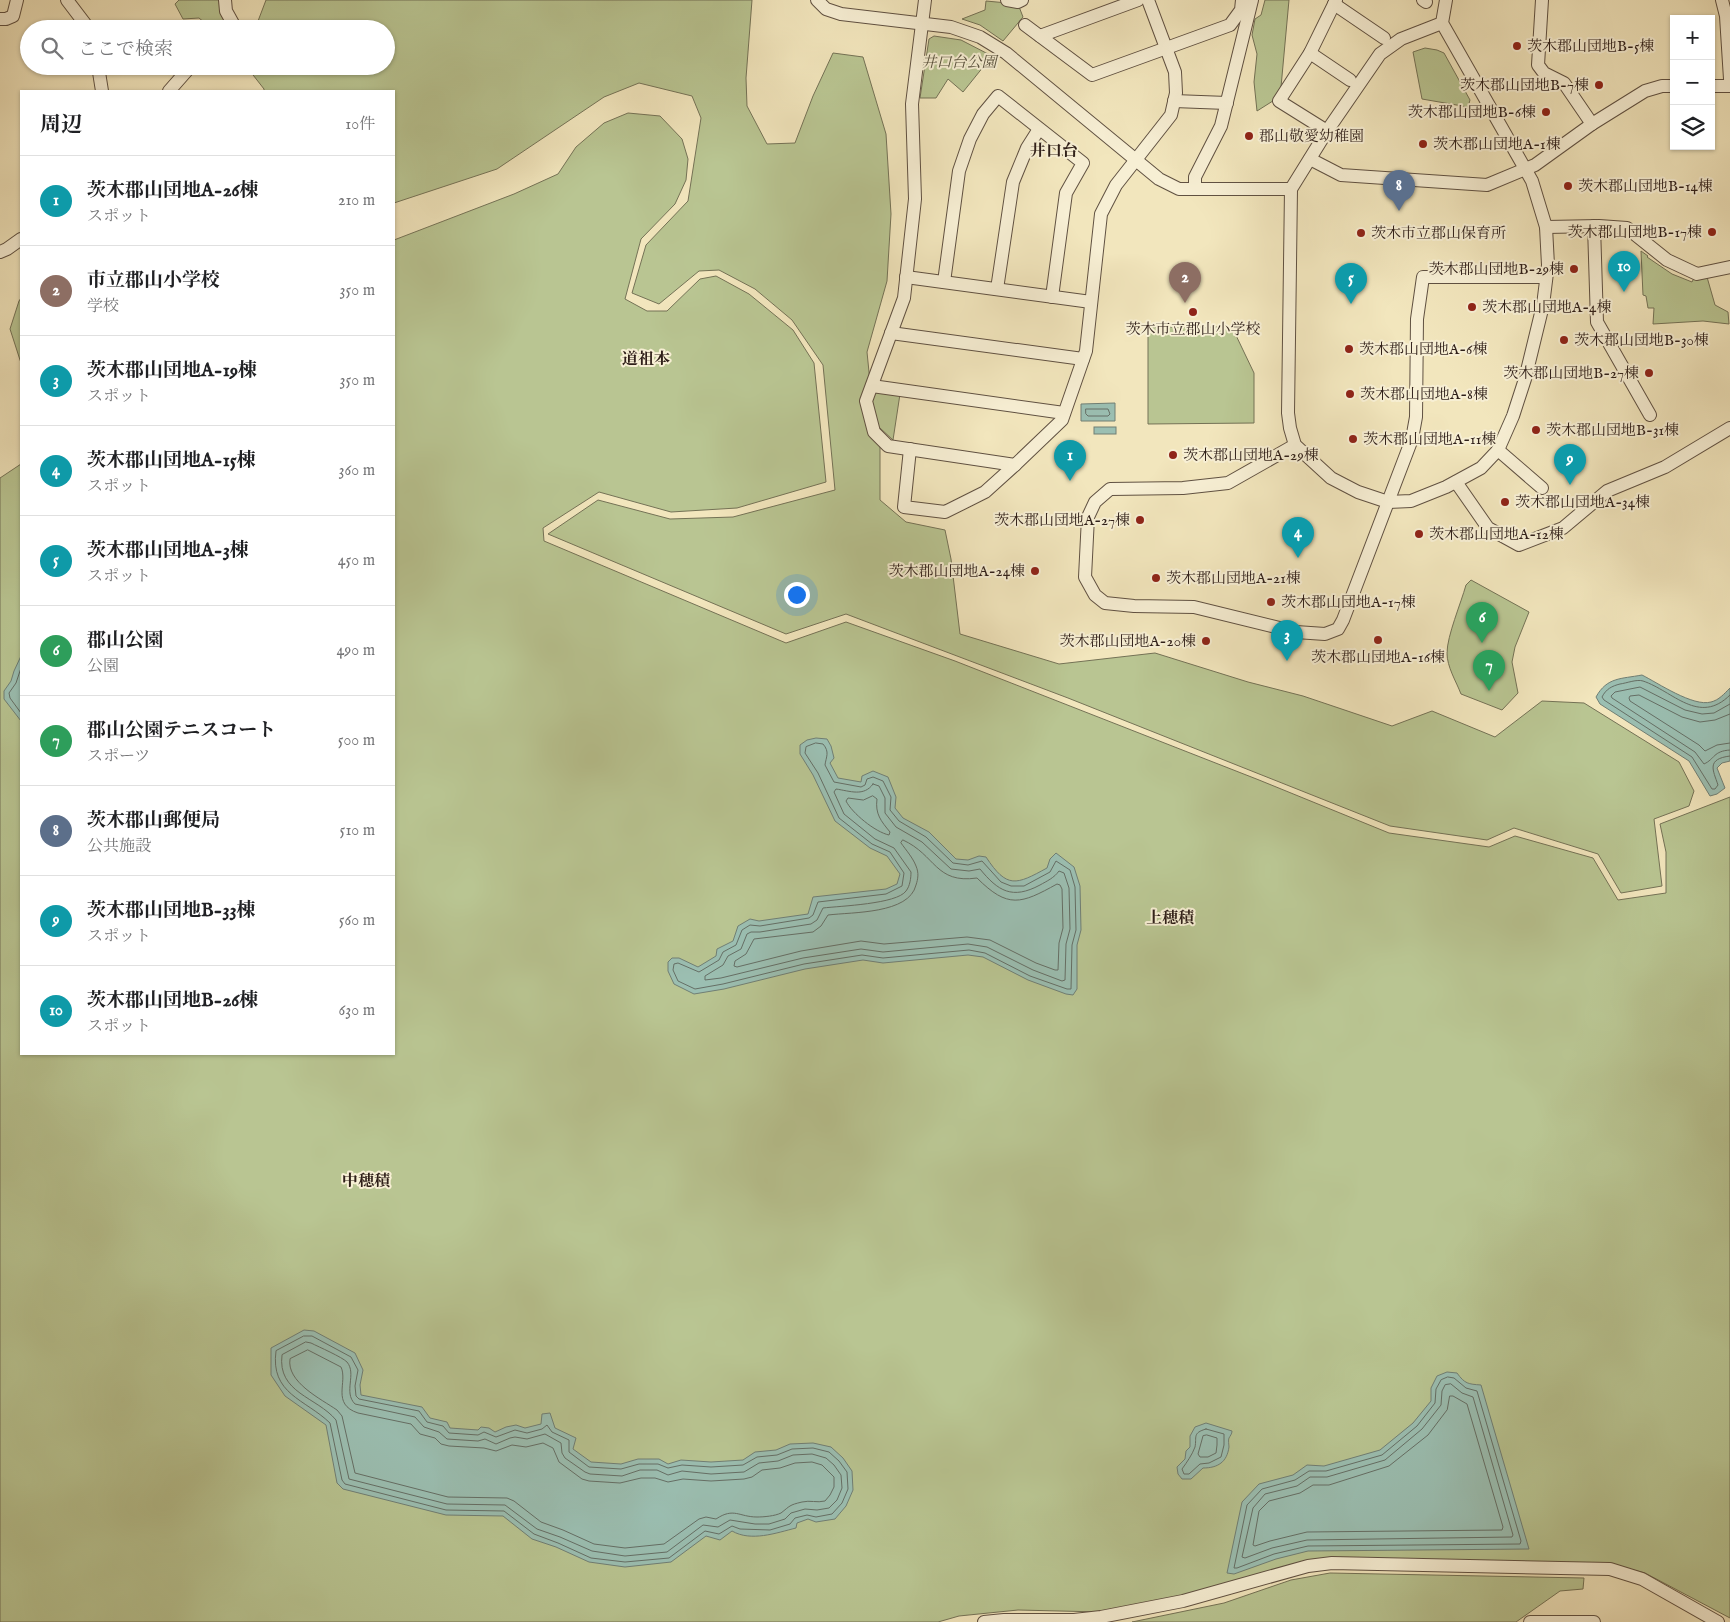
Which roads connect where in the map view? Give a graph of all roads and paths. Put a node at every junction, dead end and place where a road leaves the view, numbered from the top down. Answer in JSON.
{"nodes":[{"id":1,"x":17,"y":0,"type":"edge"},
{"id":2,"x":67,"y":0,"type":"edge"},
{"id":3,"x":225,"y":0,"type":"edge"},
{"id":4,"x":817,"y":0,"type":"edge"},
{"id":5,"x":925,"y":0,"type":"edge"},
{"id":6,"x":1007,"y":0,"type":"edge"},
{"id":7,"x":1022,"y":0,"type":"edge"},
{"id":8,"x":1138,"y":0,"type":"edge"},
{"id":9,"x":1148,"y":0,"type":"edge"},
{"id":10,"x":1242,"y":0,"type":"edge"},
{"id":11,"x":1252,"y":0,"type":"edge"},
{"id":12,"x":1446,"y":0,"type":"edge"},
{"id":13,"x":1542,"y":0,"type":"edge"},
{"id":14,"x":1722,"y":0,"type":"edge"},
{"id":15,"x":1335,"y":2,"type":"edge"},
{"id":16,"x":0,"y":20,"type":"edge"},
{"id":17,"x":82,"y":20,"type":"edge"},
{"id":18,"x":231,"y":20,"type":"edge"},
{"id":19,"x":1442,"y":23,"type":"junction"},
{"id":20,"x":922,"y":24,"type":"junction"},
{"id":21,"x":1025,"y":25,"type":"dead end"},
{"id":22,"x":1040,"y":36,"type":"junction"},
{"id":23,"x":1384,"y":38,"type":"dead end"},
{"id":24,"x":1729,"y":47,"type":"edge"},
{"id":25,"x":1166,"y":48,"type":"junction"},
{"id":26,"x":1310,"y":52,"type":"junction"},
{"id":27,"x":99,"y":75,"type":"edge"},
{"id":28,"x":183,"y":75,"type":"edge"},
{"id":29,"x":1730,"y":79,"type":"edge"},
{"id":30,"x":1350,"y":80,"type":"dead end"},
{"id":31,"x":1670,"y":86,"type":"edge"},
{"id":32,"x":1715,"y":86,"type":"edge"},
{"id":33,"x":1730,"y":86,"type":"edge"},
{"id":34,"x":102,"y":90,"type":"edge"},
{"id":35,"x":170,"y":90,"type":"edge"},
{"id":36,"x":1174,"y":101,"type":"junction"},
{"id":37,"x":1227,"y":103,"type":"junction"},
{"id":38,"x":1592,"y":124,"type":"junction"},
{"id":39,"x":1040,"y":129,"type":"junction"},
{"id":40,"x":1327,"y":131,"type":"junction"},
{"id":41,"x":1310,"y":159,"type":"junction"},
{"id":42,"x":1136,"y":161,"type":"junction"},
{"id":43,"x":1524,"y":170,"type":"junction"},
{"id":44,"x":1194,"y":189,"type":"junction"},
{"id":45,"x":1291,"y":189,"type":"junction"},
{"id":46,"x":1594,"y":226,"type":"junction"},
{"id":47,"x":1546,"y":227,"type":"junction"},
{"id":48,"x":20,"y":240,"type":"edge"},
{"id":49,"x":0,"y":252,"type":"edge"},
{"id":50,"x":1730,"y":267,"type":"edge"},
{"id":51,"x":906,"y":277,"type":"junction"},
{"id":52,"x":1546,"y":277,"type":"junction"},
{"id":53,"x":944,"y":282,"type":"junction"},
{"id":54,"x":997,"y":289,"type":"junction"},
{"id":55,"x":1052,"y":296,"type":"junction"},
{"id":56,"x":1092,"y":302,"type":"junction"},
{"id":57,"x":891,"y":333,"type":"junction"},
{"id":58,"x":1083,"y":359,"type":"junction"},
{"id":59,"x":872,"y":386,"type":"junction"},
{"id":60,"x":1064,"y":413,"type":"junction"},
{"id":61,"x":1650,"y":415,"type":"dead end"},
{"id":62,"x":1730,"y":428,"type":"edge"},
{"id":63,"x":1295,"y":445,"type":"junction"},
{"id":64,"x":910,"y":449,"type":"junction"},
{"id":65,"x":1498,"y":450,"type":"junction"},
{"id":66,"x":1015,"y":465,"type":"junction"},
{"id":67,"x":1456,"y":482,"type":"junction"},
{"id":68,"x":1542,"y":488,"type":"dead end"},
{"id":69,"x":1388,"y":502,"type":"junction"},
{"id":70,"x":984,"y":1622,"type":"edge"},
{"id":71,"x":1530,"y":1622,"type":"edge"},
{"id":72,"x":1561,"y":1622,"type":"edge"},
{"id":73,"x":1594,"y":1622,"type":"edge"},
{"id":74,"x":1718,"y":1622,"type":"edge"}],
"edges":[{"from":1,"to":16,"type":"street"},
{"from":2,"to":17,"type":"street"},
{"from":3,"to":18,"type":"street"},
{"from":4,"to":20,"type":"street"},
{"from":5,"to":20,"type":"street"},
{"from":6,"to":7,"type":"street"},
{"from":8,"to":22,"type":"street"},
{"from":9,"to":25,"type":"street"},
{"from":10,"to":25,"type":"street"},
{"from":11,"to":37,"type":"street"},
{"from":12,"to":19,"type":"street"},
{"from":13,"to":38,"type":"street"},
{"from":14,"to":24,"type":"street"},
{"from":15,"to":23,"type":"street"},
{"from":15,"to":26,"type":"street"},
{"from":19,"to":40,"type":"street"},
{"from":19,"to":43,"type":"street"},
{"from":20,"to":42,"type":"street"},
{"from":20,"to":51,"type":"street"},
{"from":21,"to":22,"type":"street"},
{"from":22,"to":25,"type":"street"},
{"from":24,"to":29,"type":"street"},
{"from":25,"to":36,"type":"street"},
{"from":26,"to":30,"type":"street"},
{"from":26,"to":40,"type":"street"},
{"from":27,"to":34,"type":"street"},
{"from":28,"to":35,"type":"street"},
{"from":31,"to":38,"type":"street"},
{"from":32,"to":33,"type":"street"},
{"from":36,"to":37,"type":"street"},
{"from":36,"to":42,"type":"street"},
{"from":37,"to":44,"type":"street"},
{"from":38,"to":43,"type":"street"},
{"from":39,"to":53,"type":"street"},
{"from":39,"to":54,"type":"street"},
{"from":39,"to":55,"type":"street"},
{"from":40,"to":41,"type":"street"},
{"from":41,"to":43,"type":"street"},
{"from":41,"to":45,"type":"street"},
{"from":42,"to":44,"type":"street"},
{"from":42,"to":56,"type":"street"},
{"from":43,"to":47,"type":"street"},
{"from":44,"to":45,"type":"street"},
{"from":45,"to":63,"type":"street"},
{"from":46,"to":47,"type":"street"},
{"from":46,"to":50,"type":"street"},
{"from":46,"to":61,"type":"street"},
{"from":47,"to":52,"type":"street"},
{"from":48,"to":49,"type":"street"},
{"from":51,"to":53,"type":"street"},
{"from":51,"to":57,"type":"street"},
{"from":52,"to":65,"type":"street"},
{"from":52,"to":69,"type":"street"},
{"from":53,"to":54,"type":"street"},
{"from":54,"to":55,"type":"street"},
{"from":55,"to":56,"type":"street"},
{"from":56,"to":58,"type":"street"},
{"from":57,"to":58,"type":"street"},
{"from":57,"to":59,"type":"street"},
{"from":58,"to":60,"type":"street"},
{"from":59,"to":60,"type":"street"},
{"from":59,"to":64,"type":"street"},
{"from":60,"to":66,"type":"street"},
{"from":62,"to":67,"type":"street"},
{"from":63,"to":69,"type":"street"},
{"from":63,"to":69,"type":"street"},
{"from":64,"to":66,"type":"street"},
{"from":64,"to":66,"type":"street"},
{"from":65,"to":67,"type":"street"},
{"from":65,"to":68,"type":"street"},
{"from":67,"to":69,"type":"street"},
{"from":70,"to":74,"type":"street"},
{"from":71,"to":72,"type":"street"},
{"from":72,"to":73,"type":"street"}]}
